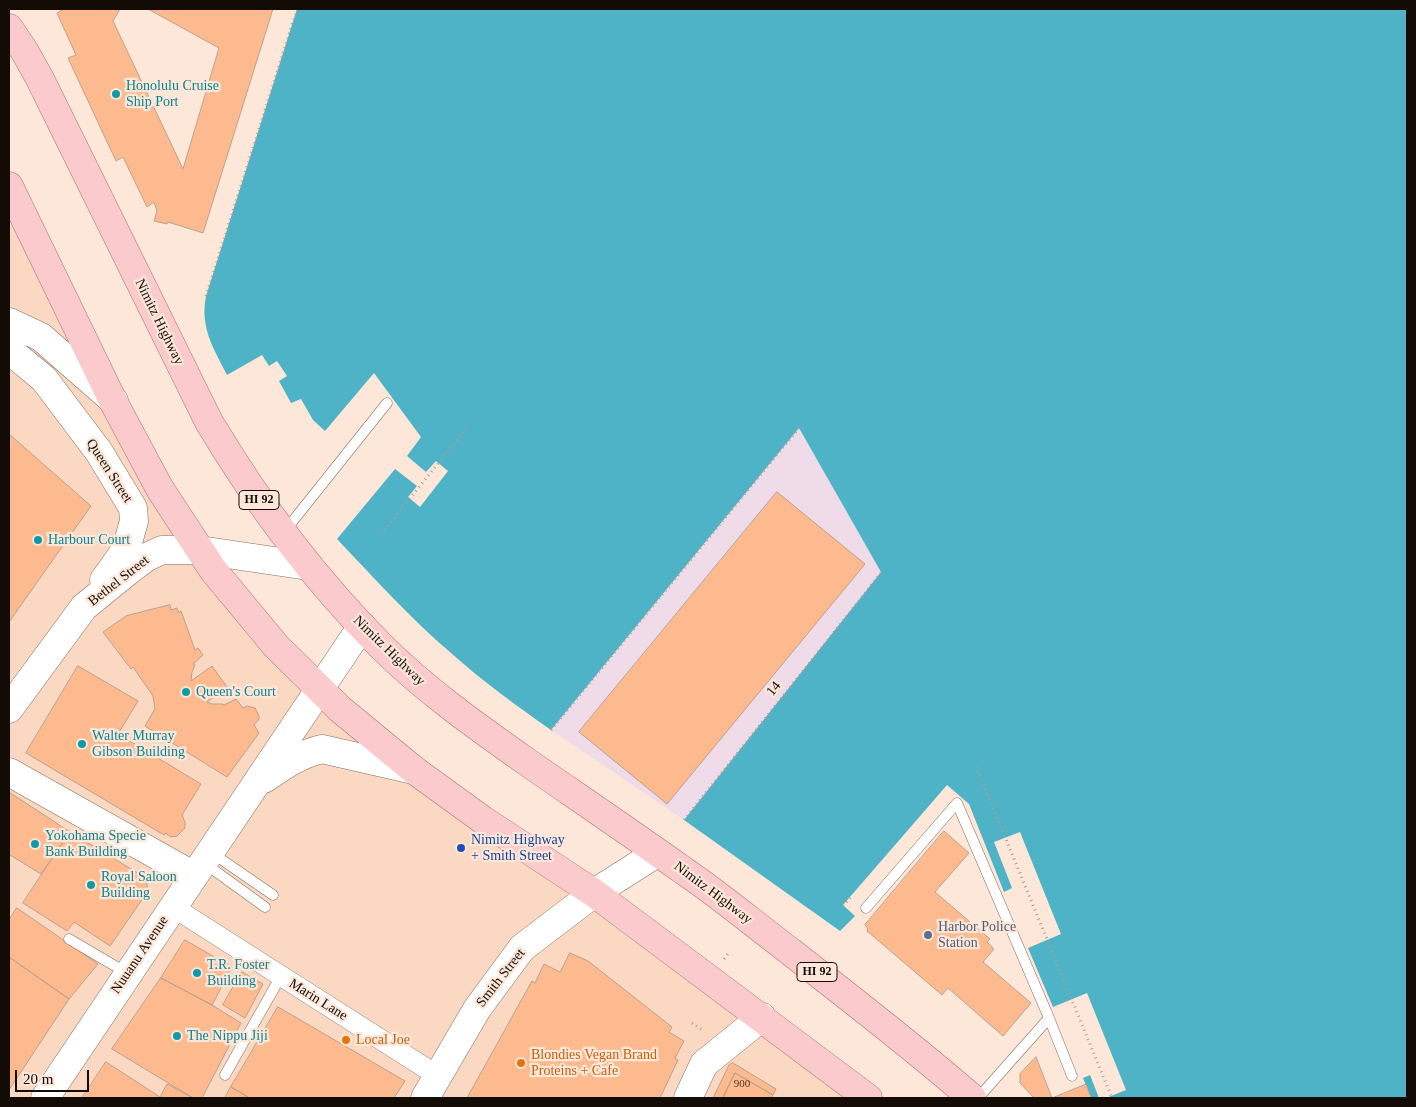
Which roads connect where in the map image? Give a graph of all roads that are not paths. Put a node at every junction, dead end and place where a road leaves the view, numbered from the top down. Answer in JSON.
{"nodes":[{"id":1,"x":9,"y":28,"type":"edge"},
{"id":2,"x":9,"y":186,"type":"edge"},
{"id":3,"x":9,"y":322,"type":"edge"},
{"id":4,"x":9,"y":350,"type":"edge"},
{"id":5,"x":114,"y":401,"type":"junction"},
{"id":6,"x":387,"y":403,"type":"dead end"},
{"id":7,"x":283,"y":533,"type":"junction"},
{"id":8,"x":200,"y":550,"type":"junction"},
{"id":9,"x":308,"y":566,"type":"junction"},
{"id":10,"x":84,"y":608,"type":"junction"},
{"id":11,"x":362,"y":626,"type":"junction"},
{"id":12,"x":319,"y":690,"type":"junction"},
{"id":13,"x":9,"y":709,"type":"edge"},
{"id":14,"x":414,"y":770,"type":"junction"},
{"id":15,"x":9,"y":772,"type":"edge"},
{"id":16,"x":253,"y":786,"type":"junction"},
{"id":17,"x":657,"y":853,"type":"junction"},
{"id":18,"x":202,"y":863,"type":"junction"},
{"id":19,"x":594,"y":893,"type":"junction"},
{"id":20,"x":273,"y":895,"type":"dead end"},
{"id":21,"x":173,"y":907,"type":"junction"},
{"id":22,"x":265,"y":907,"type":"dead end"},
{"id":23,"x":866,"y":908,"type":"dead end"},
{"id":24,"x":69,"y":939,"type":"dead end"},
{"id":25,"x":127,"y":973,"type":"junction"},
{"id":26,"x":281,"y":976,"type":"junction"},
{"id":27,"x":762,"y":1017,"type":"junction"},
{"id":28,"x":1049,"y":1018,"type":"junction"},
{"id":29,"x":224,"y":1075,"type":"dead end"},
{"id":30,"x":1072,"y":1076,"type":"dead end"},
{"id":31,"x":432,"y":1087,"type":"edge"},
{"id":32,"x":45,"y":1098,"type":"edge"},
{"id":33,"x":688,"y":1098,"type":"edge"},
{"id":34,"x":868,"y":1098,"type":"edge"},
{"id":35,"x":972,"y":1098,"type":"edge"},
{"id":36,"x":978,"y":1098,"type":"edge"}],
"edges":[{"from":1,"to":7,"type":"main road","name":"Nimitz Highway","number":"HI 92"},
{"from":2,"to":5,"type":"main road"},
{"from":3,"to":5,"type":"main road"},
{"from":4,"to":10,"type":"main road","name":"Queen Street"},
{"from":5,"to":8,"type":"main road"},
{"from":6,"to":7,"type":"lane"},
{"from":7,"to":9,"type":"main road","name":"Nimitz Highway","number":"HI 92"},
{"from":8,"to":9,"type":"main road","name":"Bethel Street"},
{"from":8,"to":10,"type":"main road","name":"Bethel Street"},
{"from":8,"to":12,"type":"main road"},
{"from":9,"to":11,"type":"main road","name":"Nimitz Highway","number":"HI 92"},
{"from":10,"to":13,"type":"main road","name":"Bethel Street"},
{"from":11,"to":12,"type":"main road","name":"Nuuanu Avenue"},
{"from":11,"to":17,"type":"main road","name":"Nimitz Highway","number":"HI 92"},
{"from":12,"to":14,"type":"main road"},
{"from":12,"to":16,"type":"main road","name":"Nuuanu Avenue"},
{"from":14,"to":16,"type":"main road","name":"Nuuanu Avenue"},
{"from":14,"to":19,"type":"main road"},
{"from":15,"to":18,"type":"main road"},
{"from":16,"to":18,"type":"main road","name":"Nuuanu Avenue"},
{"from":17,"to":19,"type":"main road","name":"Smith Street"},
{"from":17,"to":35,"type":"main road","name":"Nimitz Highway","number":"HI 92"},
{"from":18,"to":20,"type":"lane"},
{"from":18,"to":21,"type":"main road","name":"Nuuanu Avenue"},
{"from":18,"to":22,"type":"lane"},
{"from":19,"to":27,"type":"main road"},
{"from":19,"to":31,"type":"main road","name":"Smith Street"},
{"from":21,"to":25,"type":"main road","name":"Nuuanu Avenue"},
{"from":21,"to":26,"type":"street","name":"Marin Lane"},
{"from":23,"to":28,"type":"lane"},
{"from":24,"to":25,"type":"lane"},
{"from":25,"to":32,"type":"main road","name":"Nuuanu Avenue"},
{"from":26,"to":29,"type":"lane"},
{"from":26,"to":31,"type":"street","name":"Marin Lane"},
{"from":27,"to":33,"type":"main road"},
{"from":27,"to":34,"type":"main road"},
{"from":28,"to":30,"type":"lane"},
{"from":28,"to":36,"type":"lane"}]}
